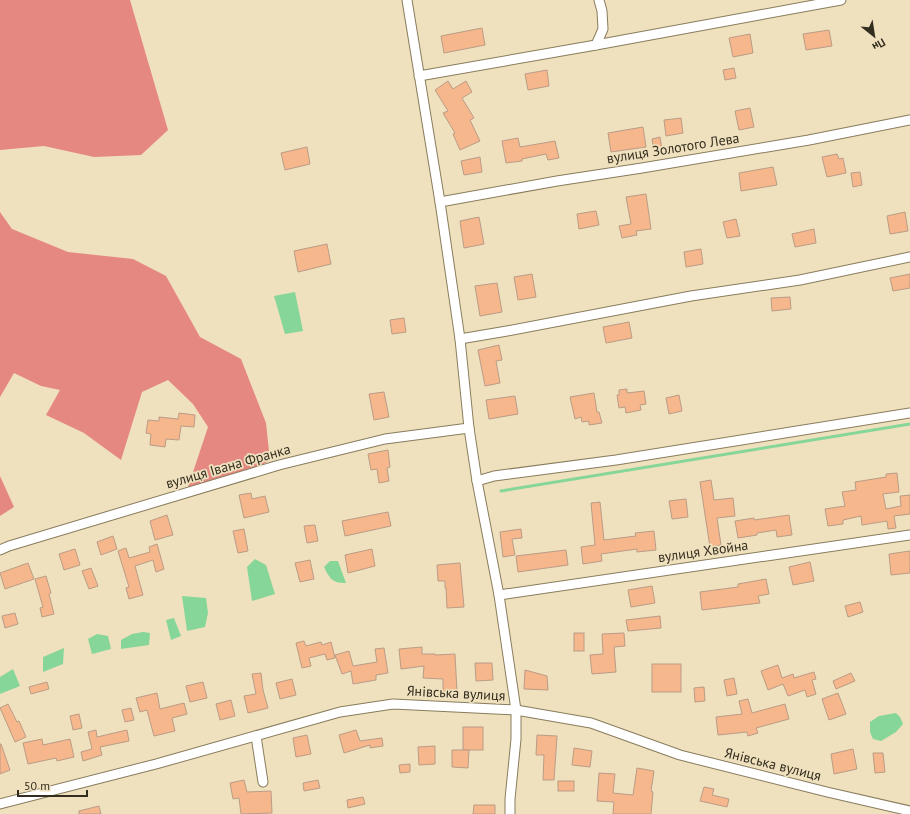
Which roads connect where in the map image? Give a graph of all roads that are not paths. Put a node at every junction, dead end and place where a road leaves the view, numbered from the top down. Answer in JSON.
{"nodes":[{"id":1,"x":407,"y":0,"type":"edge"},
{"id":2,"x":599,"y":0,"type":"edge"},
{"id":3,"x":842,"y":0,"type":"edge"},
{"id":4,"x":596,"y":45,"type":"junction"},
{"id":5,"x":419,"y":76,"type":"junction"},
{"id":6,"x":910,"y":120,"type":"edge"},
{"id":7,"x":440,"y":202,"type":"junction"},
{"id":8,"x":910,"y":257,"type":"edge"},
{"id":9,"x":460,"y":339,"type":"junction"},
{"id":10,"x":910,"y":412,"type":"edge"},
{"id":11,"x":469,"y":428,"type":"junction"},
{"id":12,"x":477,"y":481,"type":"junction"},
{"id":13,"x":910,"y":535,"type":"edge"},
{"id":14,"x":0,"y":550,"type":"edge"},
{"id":15,"x":499,"y":594,"type":"junction"},
{"id":16,"x":516,"y":710,"type":"junction"},
{"id":17,"x":256,"y":736,"type":"junction"},
{"id":18,"x":263,"y":782,"type":"dead end"},
{"id":19,"x":0,"y":804,"type":"edge"},
{"id":20,"x":910,"y":811,"type":"edge"},
{"id":21,"x":510,"y":814,"type":"edge"}],
"edges":[{"from":1,"to":5,"type":"street"},
{"from":2,"to":4,"type":"street"},
{"from":3,"to":4,"type":"street"},
{"from":4,"to":5,"type":"street"},
{"from":5,"to":7,"type":"street"},
{"from":6,"to":7,"type":"street","name":"вулиця Золотого Лева"},
{"from":7,"to":9,"type":"street"},
{"from":8,"to":9,"type":"street"},
{"from":9,"to":11,"type":"street"},
{"from":10,"to":12,"type":"street"},
{"from":11,"to":12,"type":"street"},
{"from":11,"to":14,"type":"street","name":"вулиця Івана Франка"},
{"from":12,"to":15,"type":"street"},
{"from":13,"to":15,"type":"street","name":"вулиця Хвойна"},
{"from":15,"to":16,"type":"street"},
{"from":16,"to":17,"type":"street","name":"Янівська вулиця"},
{"from":16,"to":20,"type":"street","name":"Янівська вулиця"},
{"from":16,"to":21,"type":"street"},
{"from":17,"to":18,"type":"street"},
{"from":17,"to":19,"type":"street","name":"Янівська вулиця"}]}
